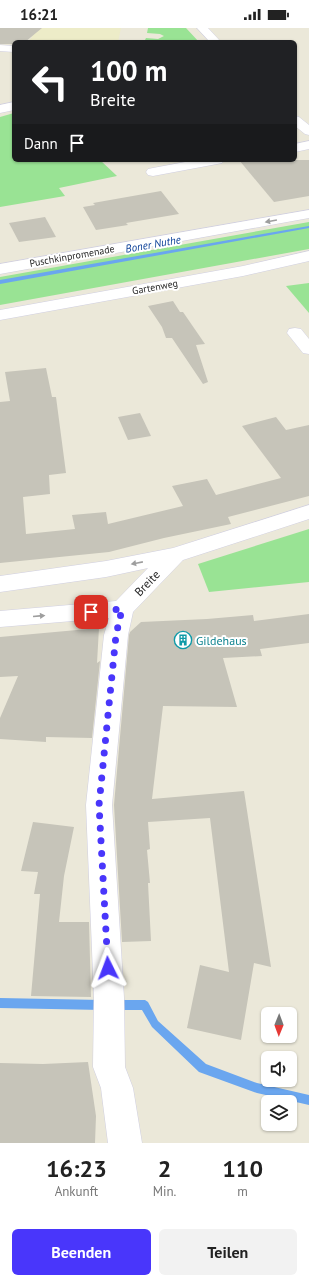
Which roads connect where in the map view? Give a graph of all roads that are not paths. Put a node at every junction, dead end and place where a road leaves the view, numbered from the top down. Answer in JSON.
{"nodes":[{"id":1,"x":202,"y":28,"type":"edge"},
{"id":2,"x":214,"y":40,"type":"edge"},
{"id":3,"x":0,"y":48,"type":"edge"},
{"id":4,"x":12,"y":50,"type":"edge"},
{"id":5,"x":12,"y":106,"type":"edge"},
{"id":6,"x":0,"y":109,"type":"edge"},
{"id":7,"x":297,"y":122,"type":"edge"},
{"id":8,"x":309,"y":131,"type":"edge"},
{"id":9,"x":309,"y":145,"type":"edge"},
{"id":10,"x":297,"y":148,"type":"edge"},
{"id":11,"x":206,"y":162,"type":"edge"},
{"id":12,"x":153,"y":172,"type":"dead end"},
{"id":13,"x":309,"y":214,"type":"edge"},
{"id":14,"x":309,"y":256,"type":"edge"},
{"id":15,"x":0,"y":269,"type":"edge"},
{"id":16,"x":0,"y":315,"type":"edge"},
{"id":17,"x":295,"y":333,"type":"dead end"},
{"id":18,"x":309,"y":349,"type":"edge"},
{"id":19,"x":309,"y":512,"type":"edge"},
{"id":20,"x":175,"y":556,"type":"junction"},
{"id":21,"x":0,"y":584,"type":"edge"},
{"id":22,"x":122,"y":609,"type":"junction"},
{"id":23,"x":0,"y":619,"type":"edge"},
{"id":24,"x":125,"y":1143,"type":"edge"}],
"edges":[{"from":1,"to":2,"type":"street"},
{"from":3,"to":4,"type":"street"},
{"from":5,"to":6,"type":"street"},
{"from":7,"to":8,"type":"street"},
{"from":9,"to":10,"type":"street"},
{"from":11,"to":12,"type":"street"},
{"from":13,"to":15,"type":"street","name":"Puschkinpromenade","one_way":true},
{"from":14,"to":16,"type":"street","name":"Gartenweg"},
{"from":17,"to":18,"type":"street"},
{"from":19,"to":20,"type":"street","name":"Breite"},
{"from":20,"to":21,"type":"street","name":"Breite","one_way":true},
{"from":20,"to":22,"type":"street","name":"Breite"},
{"from":23,"to":22,"type":"street","one_way":true},
{"from":22,"to":24,"type":"street"}]}
